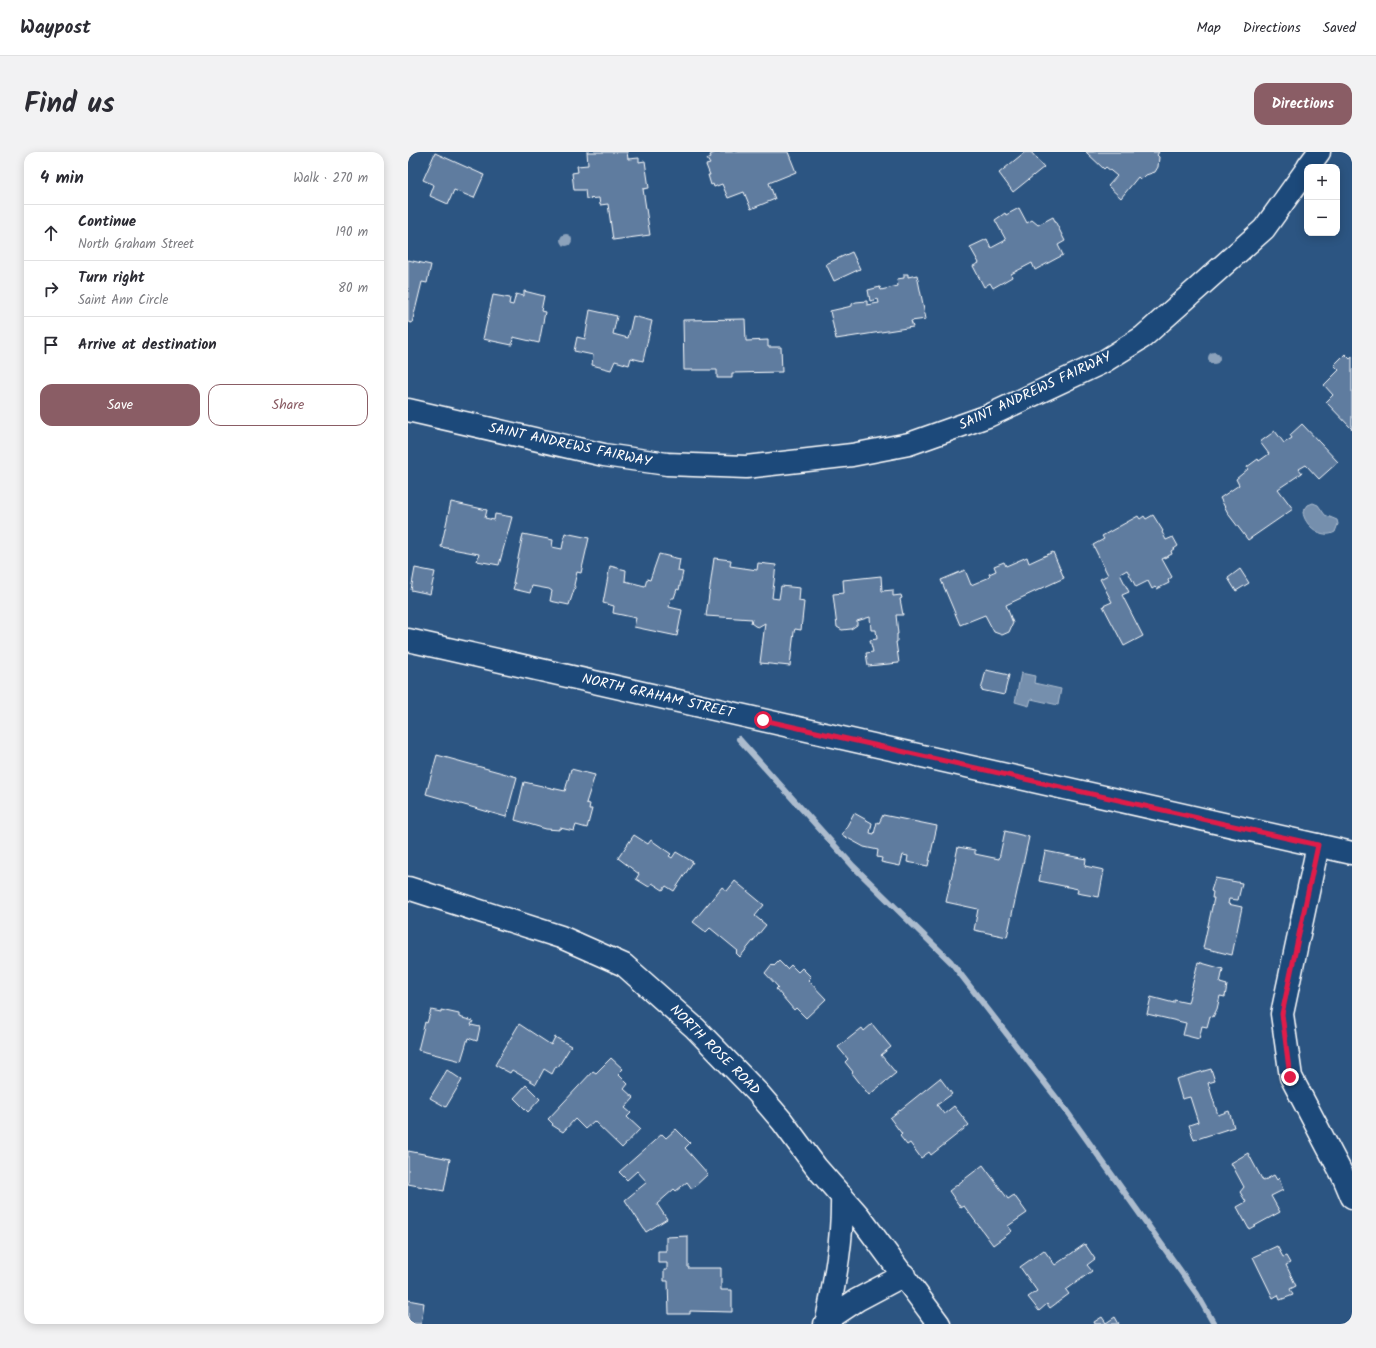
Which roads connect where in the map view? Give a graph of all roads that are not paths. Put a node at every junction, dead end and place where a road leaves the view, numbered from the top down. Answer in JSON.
{"nodes":[{"id":1,"x":1319,"y":152,"type":"edge"},
{"id":2,"x":1311,"y":164,"type":"edge"},
{"id":3,"x":1304,"y":174,"type":"edge"},
{"id":4,"x":408,"y":410,"type":"edge"},
{"id":5,"x":408,"y":640,"type":"edge"},
{"id":6,"x":1318,"y":845,"type":"junction"},
{"id":7,"x":1352,"y":853,"type":"edge"},
{"id":8,"x":408,"y":888,"type":"edge"},
{"id":9,"x":842,"y":1196,"type":"junction"},
{"id":10,"x":1352,"y":1197,"type":"edge"},
{"id":11,"x":904,"y":1274,"type":"junction"},
{"id":12,"x":826,"y":1322,"type":"edge"},
{"id":13,"x":939,"y":1324,"type":"edge"}],
"edges":[{"from":1,"to":2,"type":"street","name":"SAINT ANDREWS FAIRWAY"},
{"from":3,"to":4,"type":"street","name":"SAINT ANDREWS FAIRWAY"},
{"from":5,"to":6,"type":"street","name":"NORTH GRAHAM STREET"},
{"from":6,"to":7,"type":"street","name":"NORTH GRAHAM STREET"},
{"from":6,"to":10,"type":"street"},
{"from":8,"to":9,"type":"street","name":"NORTH ROSE ROAD"},
{"from":9,"to":11,"type":"street","name":"NORTH ROSE ROAD"},
{"from":9,"to":12,"type":"street"},
{"from":11,"to":12,"type":"street"},
{"from":11,"to":13,"type":"street","name":"NORTH ROSE ROAD"}]}
